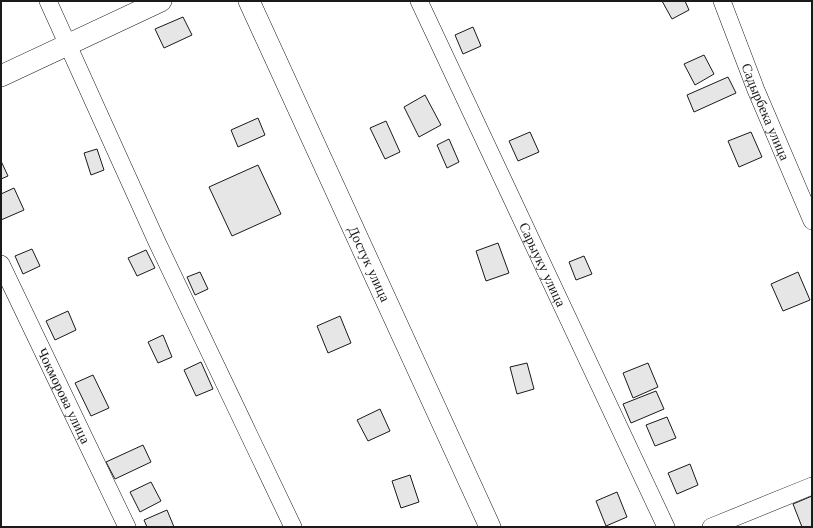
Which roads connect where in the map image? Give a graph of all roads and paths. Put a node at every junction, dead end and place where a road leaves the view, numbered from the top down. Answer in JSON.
{"nodes":[{"id":1,"x":48,"y":1,"type":"edge"},
{"id":2,"x":161,"y":1,"type":"edge"},
{"id":3,"x":249,"y":1,"type":"edge"},
{"id":4,"x":419,"y":1,"type":"edge"},
{"id":5,"x":722,"y":1,"type":"edge"},
{"id":6,"x":68,"y":44,"type":"junction"},
{"id":7,"x":1,"y":76,"type":"edge"},
{"id":8,"x":812,"y":221,"type":"edge"},
{"id":9,"x":1,"y":264,"type":"edge"},
{"id":10,"x":812,"y":486,"type":"edge"},
{"id":11,"x":127,"y":527,"type":"edge"},
{"id":12,"x":293,"y":527,"type":"edge"},
{"id":13,"x":490,"y":527,"type":"edge"},
{"id":14,"x":666,"y":527,"type":"edge"},
{"id":15,"x":711,"y":527,"type":"edge"}],
"edges":[{"from":1,"to":6,"type":"street"},
{"from":2,"to":6,"type":"main road"},
{"from":3,"to":13,"type":"main road","name":"Достук улица"},
{"from":4,"to":14,"type":"street","name":"Сарыуку улица"},
{"from":5,"to":8,"type":"street","name":"Садырбека улица"},
{"from":6,"to":7,"type":"main road"},
{"from":6,"to":12,"type":"street"},
{"from":9,"to":11,"type":"street","name":"Чокморова улица"},
{"from":10,"to":15,"type":"street"}]}
